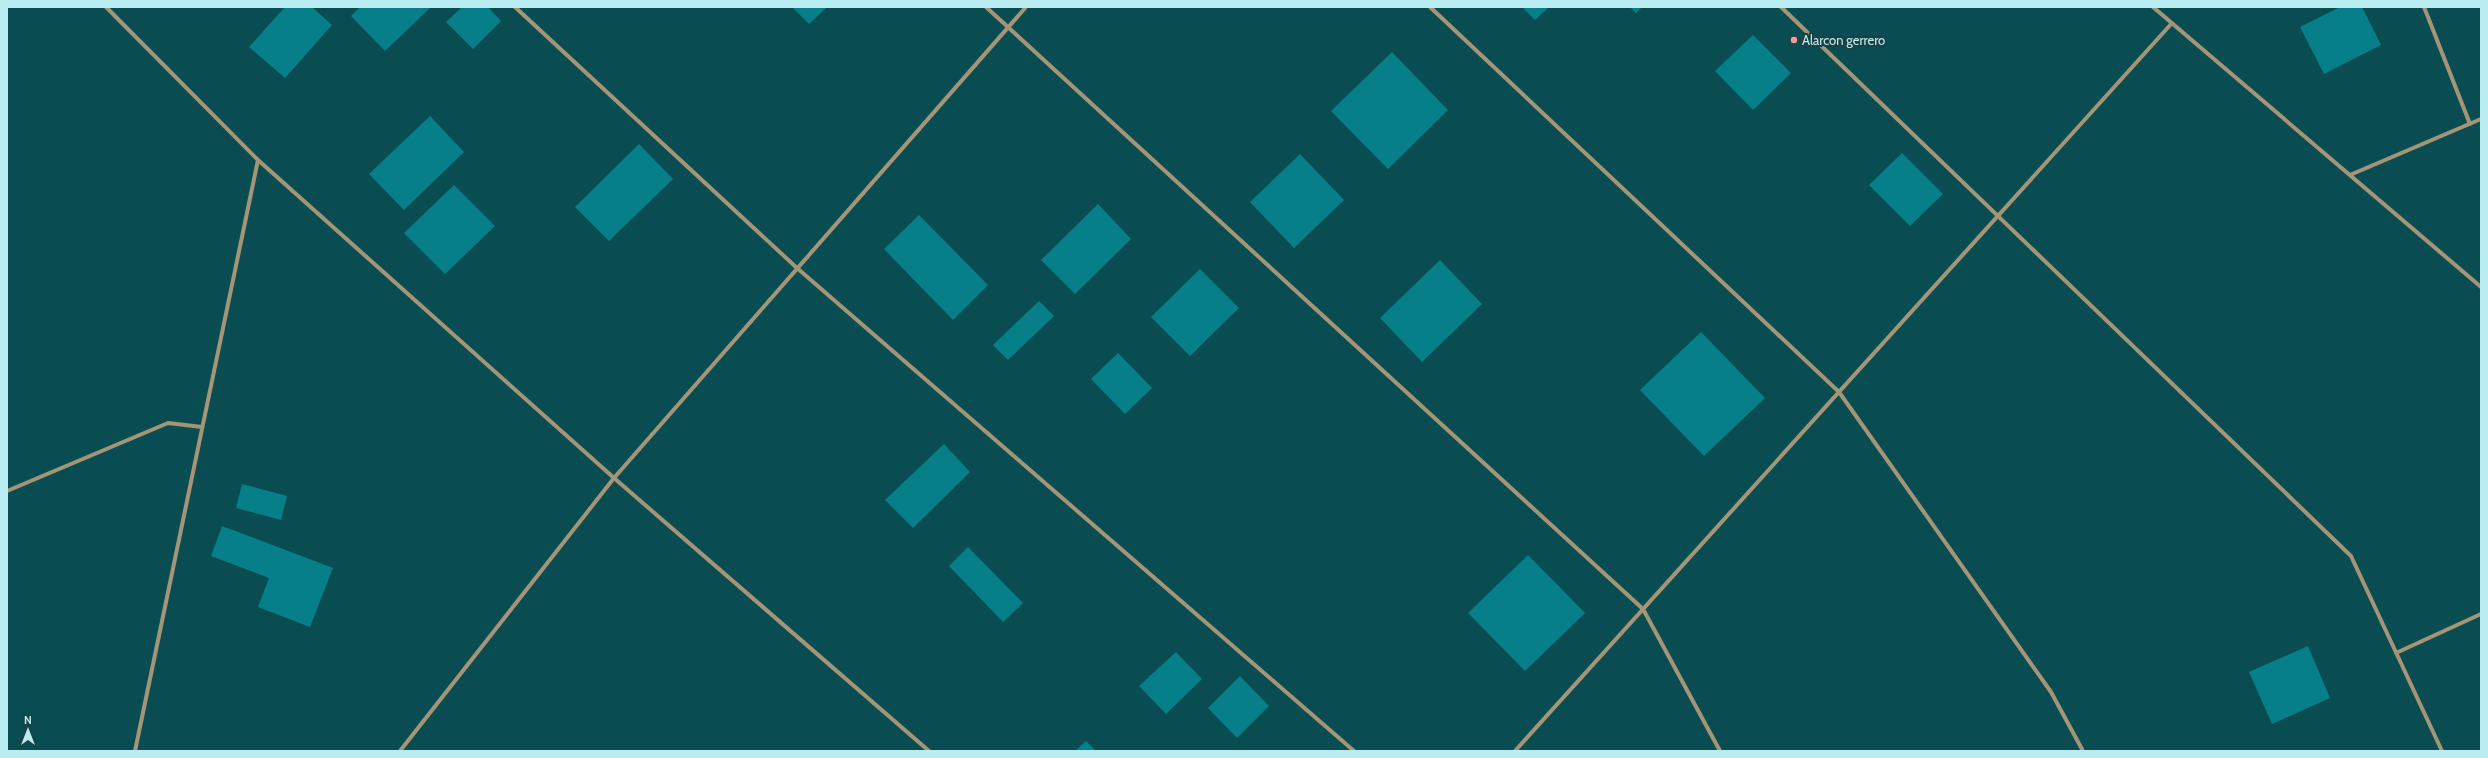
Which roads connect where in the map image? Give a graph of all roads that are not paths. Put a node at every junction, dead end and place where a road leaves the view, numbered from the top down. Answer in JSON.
{"nodes":[{"id":1,"x":106,"y":7,"type":"edge"},
{"id":2,"x":515,"y":7,"type":"edge"},
{"id":3,"x":986,"y":7,"type":"edge"},
{"id":4,"x":1026,"y":7,"type":"edge"},
{"id":5,"x":1430,"y":7,"type":"edge"},
{"id":6,"x":1781,"y":7,"type":"edge"},
{"id":7,"x":2153,"y":7,"type":"edge"},
{"id":8,"x":2424,"y":7,"type":"edge"},
{"id":9,"x":2172,"y":23,"type":"junction"},
{"id":10,"x":1009,"y":26,"type":"junction"},
{"id":11,"x":2481,"y":119,"type":"edge"},
{"id":12,"x":2470,"y":124,"type":"junction"},
{"id":13,"x":258,"y":160,"type":"junction"},
{"id":14,"x":2350,"y":175,"type":"junction"},
{"id":15,"x":1999,"y":215,"type":"junction"},
{"id":16,"x":797,"y":268,"type":"junction"},
{"id":17,"x":2481,"y":287,"type":"edge"},
{"id":18,"x":1839,"y":392,"type":"junction"},
{"id":19,"x":202,"y":427,"type":"junction"},
{"id":20,"x":614,"y":478,"type":"junction"},
{"id":21,"x":7,"y":491,"type":"edge"},
{"id":22,"x":1643,"y":609,"type":"junction"},
{"id":23,"x":2481,"y":614,"type":"edge"},
{"id":24,"x":2396,"y":653,"type":"junction"},
{"id":25,"x":135,"y":751,"type":"edge"},
{"id":26,"x":400,"y":751,"type":"edge"},
{"id":27,"x":929,"y":751,"type":"edge"},
{"id":28,"x":1354,"y":751,"type":"edge"},
{"id":29,"x":1515,"y":751,"type":"edge"},
{"id":30,"x":1720,"y":751,"type":"edge"},
{"id":31,"x":2083,"y":751,"type":"edge"},
{"id":32,"x":2442,"y":751,"type":"edge"}],
"edges":[{"from":1,"to":13,"type":"street"},
{"from":2,"to":16,"type":"street"},
{"from":3,"to":10,"type":"street"},
{"from":4,"to":10,"type":"street"},
{"from":5,"to":18,"type":"street"},
{"from":6,"to":15,"type":"street"},
{"from":7,"to":9,"type":"street"},
{"from":8,"to":12,"type":"street"},
{"from":9,"to":14,"type":"street"},
{"from":9,"to":15,"type":"street"},
{"from":10,"to":16,"type":"street"},
{"from":10,"to":22,"type":"street"},
{"from":11,"to":12,"type":"street"},
{"from":12,"to":14,"type":"street"},
{"from":13,"to":19,"type":"street"},
{"from":13,"to":20,"type":"street"},
{"from":14,"to":17,"type":"street"},
{"from":15,"to":18,"type":"street"},
{"from":15,"to":24,"type":"street"},
{"from":16,"to":20,"type":"street"},
{"from":16,"to":28,"type":"street"},
{"from":18,"to":22,"type":"street"},
{"from":18,"to":31,"type":"street"},
{"from":19,"to":21,"type":"street"},
{"from":19,"to":25,"type":"street"},
{"from":20,"to":26,"type":"street"},
{"from":20,"to":27,"type":"street"},
{"from":22,"to":29,"type":"street"},
{"from":22,"to":30,"type":"street"},
{"from":23,"to":24,"type":"street"},
{"from":24,"to":32,"type":"street"}]}
